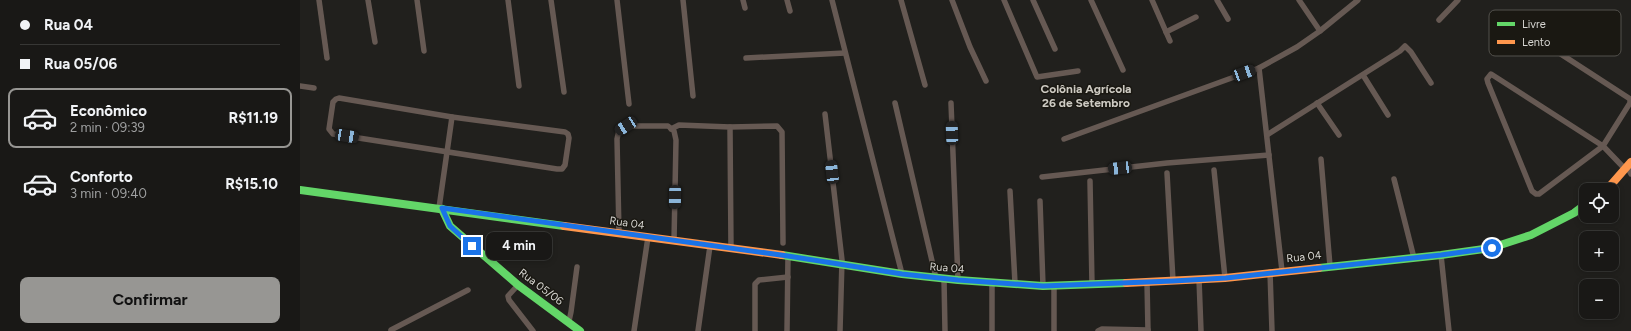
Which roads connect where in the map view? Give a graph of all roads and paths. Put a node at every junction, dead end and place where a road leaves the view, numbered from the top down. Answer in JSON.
{"nodes":[{"id":1,"x":319,"y":0,"type":"edge"},
{"id":2,"x":368,"y":0,"type":"edge"},
{"id":3,"x":417,"y":0,"type":"edge"},
{"id":4,"x":508,"y":0,"type":"edge"},
{"id":5,"x":551,"y":0,"type":"edge"},
{"id":6,"x":616,"y":0,"type":"edge"},
{"id":7,"x":683,"y":0,"type":"edge"},
{"id":8,"x":743,"y":0,"type":"edge"},
{"id":9,"x":787,"y":0,"type":"edge"},
{"id":10,"x":832,"y":0,"type":"edge"},
{"id":11,"x":901,"y":0,"type":"edge"},
{"id":12,"x":952,"y":0,"type":"edge"},
{"id":13,"x":1004,"y":0,"type":"edge"},
{"id":14,"x":1033,"y":0,"type":"edge"},
{"id":15,"x":1091,"y":0,"type":"edge"},
{"id":16,"x":1152,"y":0,"type":"edge"},
{"id":17,"x":1217,"y":0,"type":"edge"},
{"id":18,"x":1298,"y":0,"type":"edge"},
{"id":19,"x":1358,"y":0,"type":"edge"},
{"id":20,"x":1458,"y":0,"type":"edge"},
{"id":21,"x":745,"y":8,"type":"dead end"},
{"id":22,"x":790,"y":11,"type":"dead end"},
{"id":23,"x":1196,"y":17,"type":"dead end"},
{"id":24,"x":1228,"y":20,"type":"dead end"},
{"id":25,"x":1439,"y":20,"type":"dead end"},
{"id":26,"x":1320,"y":31,"type":"junction"},
{"id":27,"x":1166,"y":32,"type":"junction"},
{"id":28,"x":1170,"y":41,"type":"dead end"},
{"id":29,"x":375,"y":42,"type":"dead end"},
{"id":30,"x":1055,"y":49,"type":"dead end"},
{"id":31,"x":424,"y":51,"type":"dead end"},
{"id":32,"x":845,"y":53,"type":"junction"},
{"id":33,"x":1564,"y":56,"type":"edge"},
{"id":34,"x":327,"y":58,"type":"dead end"},
{"id":35,"x":746,"y":58,"type":"dead end"},
{"id":36,"x":1259,"y":68,"type":"junction"},
{"id":37,"x":1123,"y":70,"type":"dead end"},
{"id":38,"x":1078,"y":72,"type":"dead end"},
{"id":39,"x":1363,"y":75,"type":"junction"},
{"id":40,"x":986,"y":81,"type":"dead end"},
{"id":41,"x":1431,"y":83,"type":"dead end"},
{"id":42,"x":925,"y":85,"type":"dead end"},
{"id":43,"x":300,"y":86,"type":"edge"},
{"id":44,"x":519,"y":86,"type":"dead end"},
{"id":45,"x":314,"y":88,"type":"dead end"},
{"id":46,"x":564,"y":92,"type":"dead end"},
{"id":47,"x":692,"y":96,"type":"dead end"},
{"id":48,"x":895,"y":103,"type":"dead end"},
{"id":49,"x":951,"y":103,"type":"dead end"},
{"id":50,"x":1317,"y":103,"type":"junction"},
{"id":51,"x":629,"y":104,"type":"dead end"},
{"id":52,"x":825,"y":114,"type":"dead end"},
{"id":53,"x":1388,"y":115,"type":"dead end"},
{"id":54,"x":452,"y":117,"type":"junction"},
{"id":55,"x":730,"y":127,"type":"junction"},
{"id":56,"x":671,"y":128,"type":"junction"},
{"id":57,"x":1267,"y":135,"type":"junction"},
{"id":58,"x":1338,"y":136,"type":"dead end"},
{"id":59,"x":1064,"y":139,"type":"dead end"},
{"id":60,"x":1603,"y":146,"type":"junction"},
{"id":61,"x":447,"y":152,"type":"junction"},
{"id":62,"x":1269,"y":155,"type":"junction"},
{"id":63,"x":1321,"y":159,"type":"dead end"},
{"id":64,"x":1628,"y":168,"type":"edge"},
{"id":65,"x":1214,"y":170,"type":"dead end"},
{"id":66,"x":1167,"y":173,"type":"dead end"},
{"id":67,"x":1042,"y":177,"type":"dead end"},
{"id":68,"x":1394,"y":180,"type":"dead end"},
{"id":69,"x":1090,"y":181,"type":"dead end"},
{"id":70,"x":1613,"y":183,"type":"edge"},
{"id":71,"x":300,"y":190,"type":"edge"},
{"id":72,"x":1010,"y":191,"type":"dead end"},
{"id":73,"x":1040,"y":200,"type":"dead end"},
{"id":74,"x":440,"y":208,"type":"junction"},
{"id":75,"x":1579,"y":209,"type":"edge"},
{"id":76,"x":619,"y":233,"type":"junction"},
{"id":77,"x":648,"y":237,"type":"junction"},
{"id":78,"x":674,"y":240,"type":"junction"},
{"id":79,"x":783,"y":243,"type":"dead end"},
{"id":80,"x":710,"y":246,"type":"junction"},
{"id":81,"x":731,"y":249,"type":"junction"},
{"id":82,"x":1441,"y":255,"type":"junction"},
{"id":83,"x":788,"y":256,"type":"junction"},
{"id":84,"x":1414,"y":258,"type":"junction"},
{"id":85,"x":841,"y":265,"type":"junction"},
{"id":86,"x":1330,"y":266,"type":"junction"},
{"id":87,"x":577,"y":267,"type":"dead end"},
{"id":88,"x":1282,"y":271,"type":"junction"},
{"id":89,"x":1270,"y":272,"type":"junction"},
{"id":90,"x":902,"y":274,"type":"junction"},
{"id":91,"x":788,"y":277,"type":"junction"},
{"id":92,"x":940,"y":278,"type":"junction"},
{"id":93,"x":1226,"y":278,"type":"junction"},
{"id":94,"x":1199,"y":279,"type":"junction"},
{"id":95,"x":958,"y":280,"type":"junction"},
{"id":96,"x":1173,"y":281,"type":"junction"},
{"id":97,"x":992,"y":282,"type":"junction"},
{"id":98,"x":1147,"y":282,"type":"junction"},
{"id":99,"x":1015,"y":283,"type":"junction"},
{"id":100,"x":518,"y":285,"type":"junction"},
{"id":101,"x":1092,"y":285,"type":"junction"},
{"id":102,"x":1043,"y":286,"type":"junction"},
{"id":103,"x":1054,"y":286,"type":"junction"},
{"id":104,"x":468,"y":290,"type":"dead end"},
{"id":105,"x":569,"y":321,"type":"junction"},
{"id":106,"x":1148,"y":330,"type":"edge"},
{"id":107,"x":392,"y":331,"type":"edge"},
{"id":108,"x":533,"y":331,"type":"edge"},
{"id":109,"x":580,"y":331,"type":"edge"},
{"id":110,"x":634,"y":331,"type":"edge"},
{"id":111,"x":698,"y":331,"type":"edge"},
{"id":112,"x":755,"y":331,"type":"edge"},
{"id":113,"x":787,"y":331,"type":"edge"},
{"id":114,"x":840,"y":331,"type":"edge"},
{"id":115,"x":945,"y":331,"type":"edge"},
{"id":116,"x":992,"y":331,"type":"edge"},
{"id":117,"x":1054,"y":331,"type":"edge"},
{"id":118,"x":1098,"y":331,"type":"edge"},
{"id":119,"x":1201,"y":331,"type":"edge"},
{"id":120,"x":1272,"y":331,"type":"edge"},
{"id":121,"x":1449,"y":331,"type":"edge"}],
"edges":[{"from":1,"to":34,"type":"street"},
{"from":2,"to":29,"type":"street"},
{"from":3,"to":31,"type":"street"},
{"from":4,"to":44,"type":"street"},
{"from":5,"to":46,"type":"street"},
{"from":6,"to":51,"type":"street"},
{"from":7,"to":47,"type":"street"},
{"from":8,"to":21,"type":"street"},
{"from":9,"to":22,"type":"street"},
{"from":10,"to":32,"type":"street"},
{"from":11,"to":42,"type":"street"},
{"from":12,"to":40,"type":"street"},
{"from":13,"to":38,"type":"street"},
{"from":14,"to":30,"type":"street"},
{"from":15,"to":37,"type":"street"},
{"from":16,"to":27,"type":"street"},
{"from":17,"to":24,"type":"street"},
{"from":18,"to":26,"type":"street"},
{"from":19,"to":26,"type":"street"},
{"from":20,"to":25,"type":"street"},
{"from":23,"to":27,"type":"street"},
{"from":26,"to":36,"type":"street"},
{"from":27,"to":28,"type":"street"},
{"from":32,"to":35,"type":"street"},
{"from":32,"to":90,"type":"street"},
{"from":33,"to":60,"type":"street"},
{"from":36,"to":57,"type":"street"},
{"from":36,"to":59,"type":"street"},
{"from":39,"to":41,"type":"street"},
{"from":39,"to":50,"type":"street"},
{"from":39,"to":53,"type":"street"},
{"from":43,"to":45,"type":"street"},
{"from":48,"to":92,"type":"street"},
{"from":49,"to":95,"type":"street"},
{"from":50,"to":57,"type":"street"},
{"from":50,"to":58,"type":"street"},
{"from":52,"to":85,"type":"street"},
{"from":54,"to":61,"type":"street"},
{"from":54,"to":61,"type":"street"},
{"from":54,"to":61,"type":"street"},
{"from":55,"to":56,"type":"street"},
{"from":55,"to":79,"type":"street"},
{"from":55,"to":81,"type":"street"},
{"from":56,"to":76,"type":"street"},
{"from":56,"to":78,"type":"street"},
{"from":57,"to":62,"type":"street"},
{"from":60,"to":60,"type":"street"},
{"from":60,"to":64,"type":"street"},
{"from":61,"to":74,"type":"street"},
{"from":62,"to":67,"type":"street"},
{"from":62,"to":88,"type":"street"},
{"from":63,"to":86,"type":"street"},
{"from":64,"to":70,"type":"street"},
{"from":65,"to":93,"type":"street"},
{"from":66,"to":96,"type":"street"},
{"from":68,"to":84,"type":"street"},
{"from":69,"to":101,"type":"street"},
{"from":71,"to":74,"type":"street","name":"Rua 04"},
{"from":72,"to":99,"type":"street"},
{"from":73,"to":102,"type":"street"},
{"from":74,"to":76,"type":"street","name":"Rua 04"},
{"from":74,"to":100,"type":"street","name":"Rua 05/06"},
{"from":75,"to":82,"type":"street","name":"Rua 04"},
{"from":76,"to":77,"type":"street","name":"Rua 04"},
{"from":77,"to":78,"type":"street","name":"Rua 04"},
{"from":77,"to":110,"type":"street"},
{"from":78,"to":80,"type":"street","name":"Rua 04"},
{"from":80,"to":81,"type":"street","name":"Rua 04"},
{"from":80,"to":111,"type":"street"},
{"from":81,"to":83,"type":"street","name":"Rua 04"},
{"from":82,"to":84,"type":"street","name":"Rua 04"},
{"from":82,"to":121,"type":"street"},
{"from":83,"to":85,"type":"street","name":"Rua 04"},
{"from":83,"to":91,"type":"street"},
{"from":84,"to":86,"type":"street","name":"Rua 04"},
{"from":85,"to":90,"type":"street","name":"Rua 04"},
{"from":85,"to":114,"type":"street"},
{"from":86,"to":88,"type":"street","name":"Rua 04"},
{"from":87,"to":105,"type":"street"},
{"from":88,"to":89,"type":"street","name":"Rua 04"},
{"from":89,"to":93,"type":"street","name":"Rua 04"},
{"from":89,"to":120,"type":"street"},
{"from":90,"to":92,"type":"street","name":"Rua 04"},
{"from":91,"to":112,"type":"street"},
{"from":91,"to":113,"type":"street"},
{"from":92,"to":95,"type":"street","name":"Rua 04"},
{"from":92,"to":115,"type":"street"},
{"from":93,"to":94,"type":"street","name":"Rua 04"},
{"from":94,"to":96,"type":"street","name":"Rua 04"},
{"from":94,"to":119,"type":"street"},
{"from":95,"to":97,"type":"street","name":"Rua 04"},
{"from":96,"to":98,"type":"street","name":"Rua 04"},
{"from":97,"to":99,"type":"street","name":"Rua 04"},
{"from":97,"to":116,"type":"street"},
{"from":98,"to":101,"type":"street","name":"Rua 04"},
{"from":98,"to":106,"type":"street"},
{"from":99,"to":102,"type":"street","name":"Rua 04"},
{"from":100,"to":105,"type":"street","name":"Rua 05/06"},
{"from":100,"to":108,"type":"street"},
{"from":101,"to":103,"type":"street","name":"Rua 04"},
{"from":102,"to":103,"type":"street","name":"Rua 04"},
{"from":103,"to":117,"type":"street"},
{"from":104,"to":107,"type":"street"},
{"from":105,"to":109,"type":"street","name":"Rua 05/06"},
{"from":106,"to":118,"type":"street"}]}
